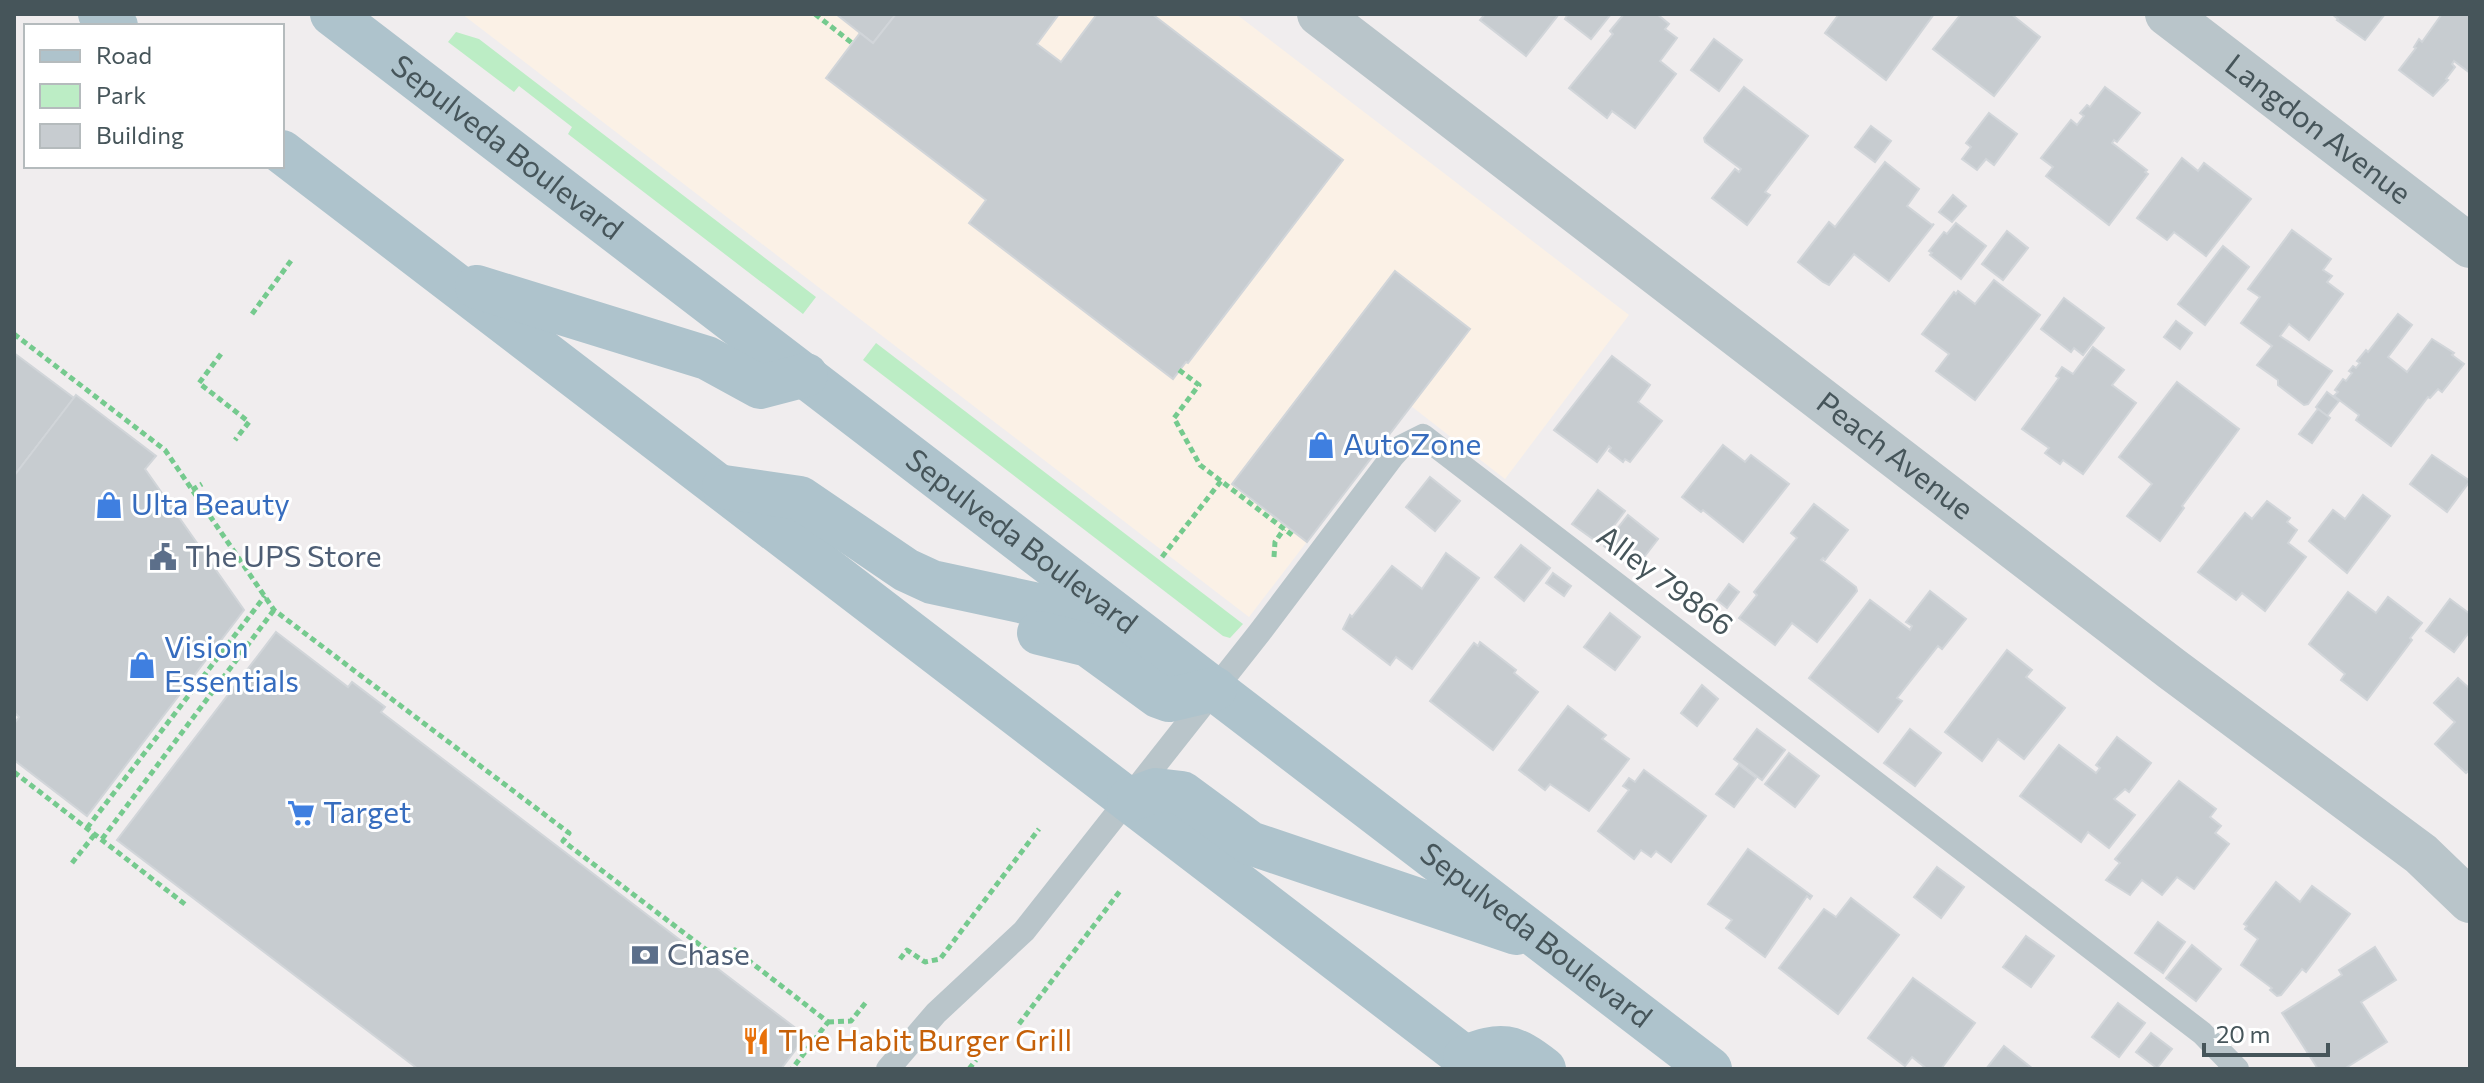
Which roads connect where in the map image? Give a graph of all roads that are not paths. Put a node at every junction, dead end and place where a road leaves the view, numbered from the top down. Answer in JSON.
{"nodes":[{"id":1,"x":332,"y":14,"type":"edge"},
{"id":2,"x":1319,"y":14,"type":"edge"},
{"id":3,"x":2167,"y":14,"type":"edge"},
{"id":4,"x":284,"y":154,"type":"edge"},
{"id":5,"x":2470,"y":246,"type":"edge"},
{"id":6,"x":448,"y":278,"type":"junction"},
{"id":7,"x":806,"y":375,"type":"junction"},
{"id":8,"x":721,"y":487,"type":"junction"},
{"id":9,"x":854,"y":587,"type":"junction"},
{"id":10,"x":1132,"y":625,"type":"junction"},
{"id":11,"x":1215,"y":689,"type":"junction"},
{"id":12,"x":1129,"y":800,"type":"junction"},
{"id":13,"x":2470,"y":901,"type":"edge"},
{"id":14,"x":1549,"y":944,"type":"junction"},
{"id":15,"x":1473,"y":1063,"type":"edge"},
{"id":16,"x":888,"y":1069,"type":"edge"},
{"id":17,"x":1544,"y":1069,"type":"edge"},
{"id":18,"x":1710,"y":1069,"type":"edge"},
{"id":19,"x":2237,"y":1069,"type":"edge"}],
"edges":[{"from":1,"to":7,"type":"main road","name":"Sepulveda Boulevard"},
{"from":2,"to":13,"type":"street","name":"Peach Avenue"},
{"from":3,"to":5,"type":"street","name":"Langdon Avenue"},
{"from":4,"to":6,"type":"main road"},
{"from":6,"to":7,"type":"main road"},
{"from":6,"to":8,"type":"main road"},
{"from":7,"to":10,"type":"main road","name":"Sepulveda Boulevard"},
{"from":8,"to":9,"type":"main road"},
{"from":8,"to":10,"type":"main road"},
{"from":9,"to":11,"type":"main road"},
{"from":9,"to":12,"type":"main road"},
{"from":10,"to":11,"type":"main road","name":"Sepulveda Boulevard"},
{"from":11,"to":12,"type":"lane","name":"Alley 79866"},
{"from":11,"to":14,"type":"main road","name":"Sepulveda Boulevard"},
{"from":11,"to":19,"type":"lane","name":"Alley 79866"},
{"from":12,"to":14,"type":"main road"},
{"from":12,"to":15,"type":"main road"},
{"from":12,"to":16,"type":"lane","name":"Alley 79866"},
{"from":14,"to":18,"type":"main road","name":"Sepulveda Boulevard"},
{"from":15,"to":17,"type":"main road"}]}
